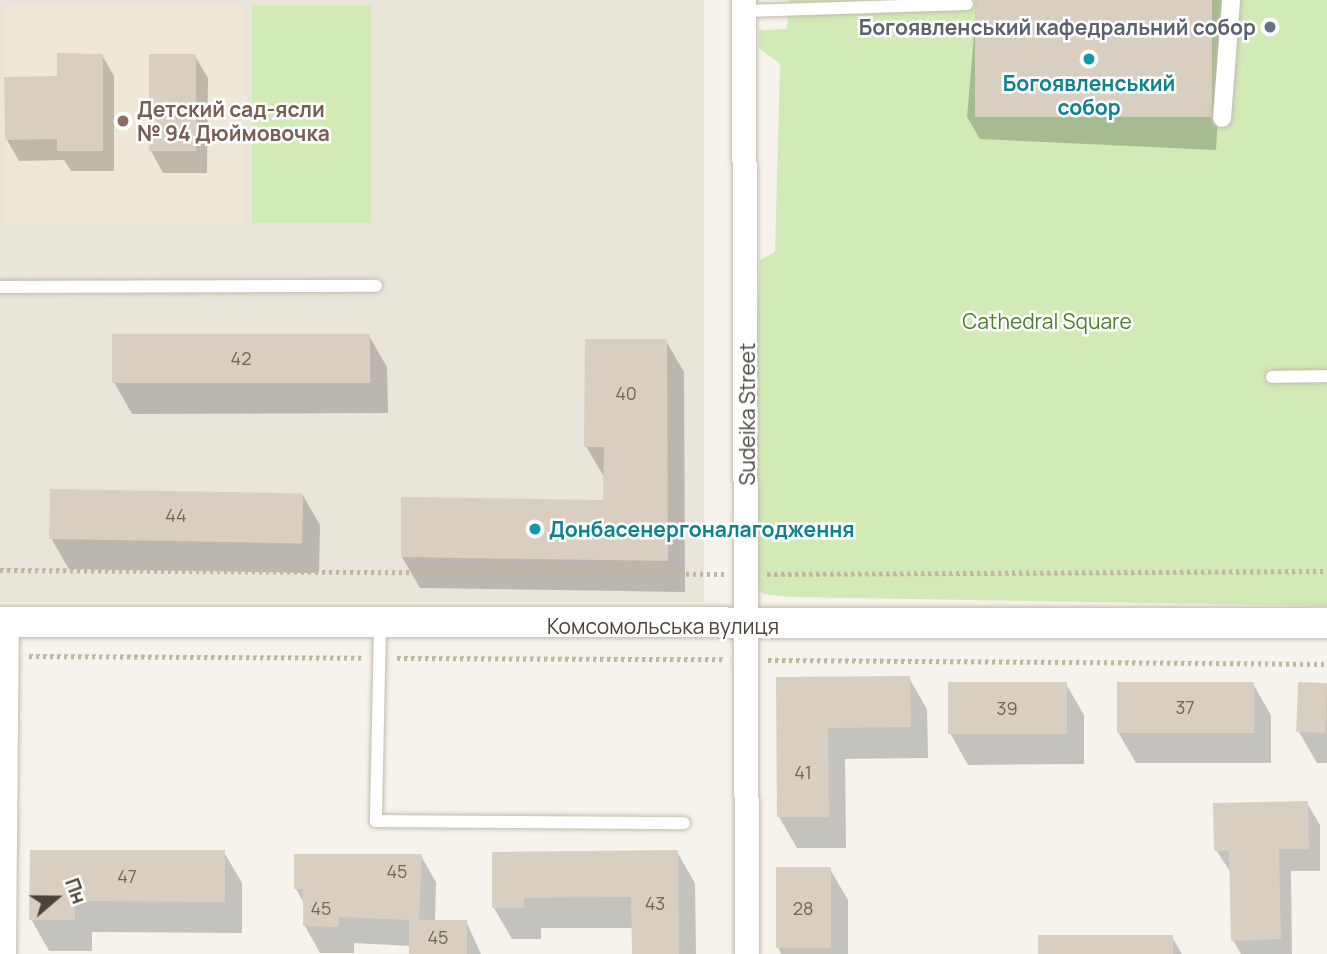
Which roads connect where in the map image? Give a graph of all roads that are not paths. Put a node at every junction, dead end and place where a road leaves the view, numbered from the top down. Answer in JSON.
{"nodes":[{"id":1,"x":1231,"y":0,"type":"edge"},
{"id":2,"x":967,"y":4,"type":"dead end"},
{"id":3,"x":744,"y":6,"type":"edge"},
{"id":4,"x":1222,"y":118,"type":"dead end"},
{"id":5,"x":376,"y":286,"type":"dead end"},
{"id":6,"x":0,"y":287,"type":"edge"},
{"id":7,"x":1327,"y":376,"type":"edge"},
{"id":8,"x":1272,"y":377,"type":"dead end"},
{"id":9,"x":3,"y":622,"type":"edge"},
{"id":10,"x":1327,"y":623,"type":"edge"},
{"id":11,"x":380,"y":625,"type":"junction"},
{"id":12,"x":749,"y":626,"type":"junction"},
{"id":13,"x":684,"y":823,"type":"dead end"},
{"id":14,"x":4,"y":954,"type":"edge"},
{"id":15,"x":747,"y":954,"type":"edge"}],
"edges":[{"from":1,"to":4,"type":"street"},
{"from":2,"to":3,"type":"lane"},
{"from":3,"to":12,"type":"street","name":"Sudeika Street"},
{"from":5,"to":6,"type":"lane"},
{"from":7,"to":8,"type":"lane"},
{"from":9,"to":11,"type":"street","name":"Комсомольська вулиця"},
{"from":9,"to":14,"type":"street"},
{"from":10,"to":12,"type":"street","name":"Комсомольська вулиця"},
{"from":11,"to":12,"type":"street","name":"Комсомольська вулиця"},
{"from":11,"to":13,"type":"lane"},
{"from":12,"to":15,"type":"street","name":"Sudeika Street"}]}
